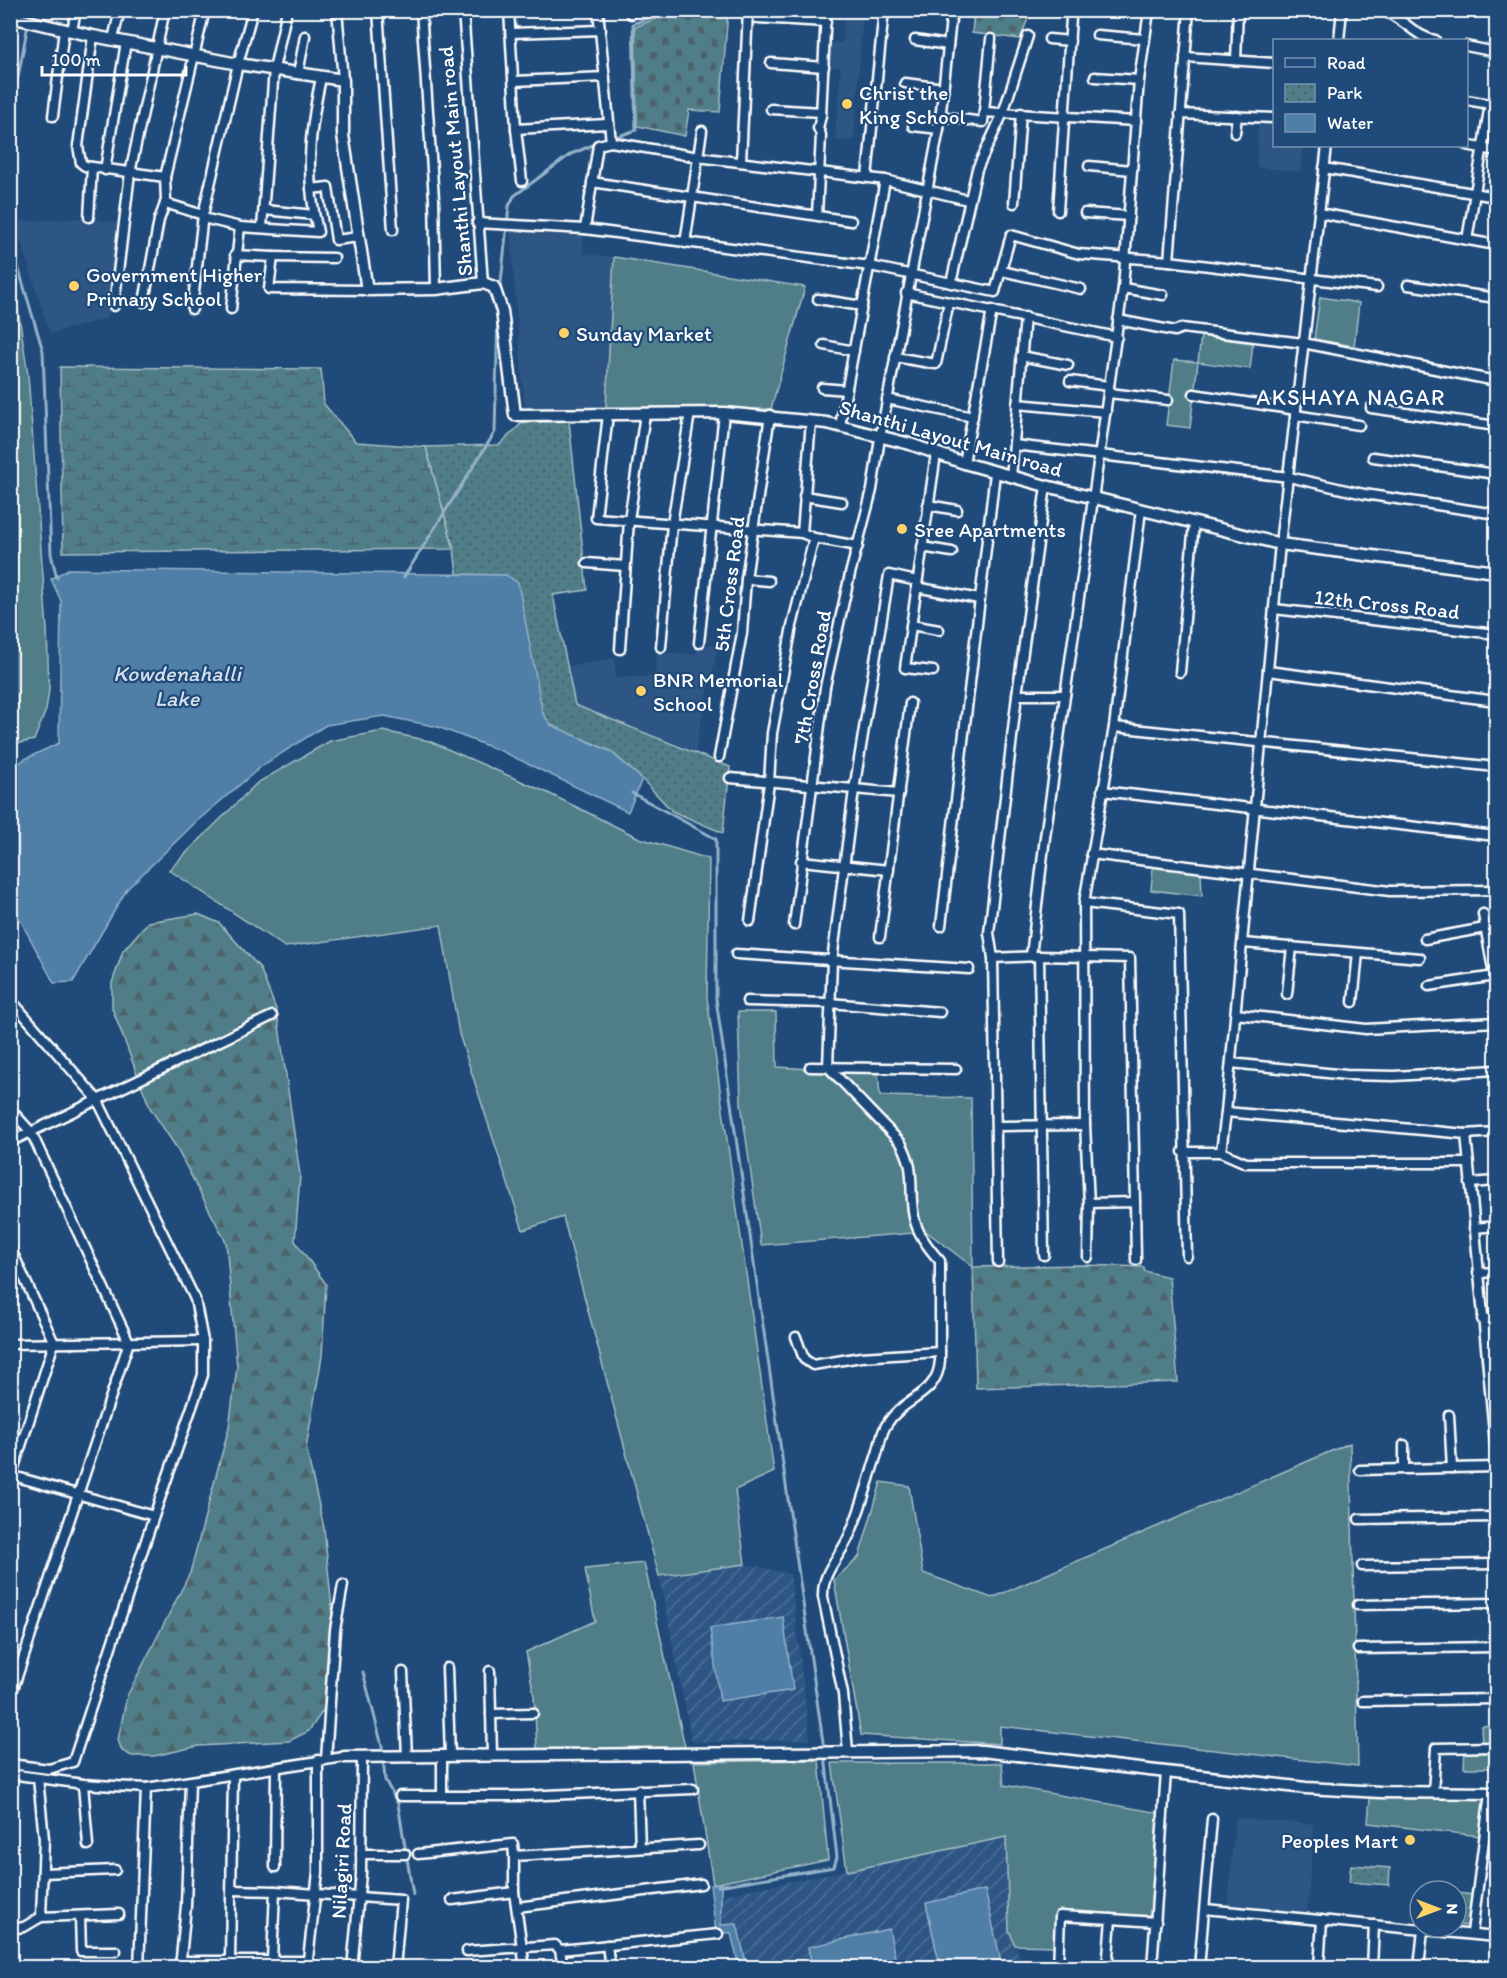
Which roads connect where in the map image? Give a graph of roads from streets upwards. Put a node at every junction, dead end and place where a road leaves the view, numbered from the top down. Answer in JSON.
{"nodes":[{"id":1,"x":76,"y":10,"type":"edge"},
{"id":2,"x":120,"y":10,"type":"edge"},
{"id":3,"x":165,"y":10,"type":"edge"},
{"id":4,"x":205,"y":10,"type":"edge"},
{"id":5,"x":253,"y":10,"type":"edge"},
{"id":6,"x":287,"y":10,"type":"edge"},
{"id":7,"x":338,"y":10,"type":"edge"},
{"id":8,"x":378,"y":10,"type":"edge"},
{"id":9,"x":421,"y":10,"type":"edge"},
{"id":10,"x":463,"y":10,"type":"edge"},
{"id":11,"x":509,"y":10,"type":"edge"},
{"id":12,"x":598,"y":10,"type":"edge"},
{"id":13,"x":748,"y":10,"type":"edge"},
{"id":14,"x":826,"y":10,"type":"edge"},
{"id":15,"x":884,"y":10,"type":"edge"},
{"id":16,"x":952,"y":10,"type":"edge"},
{"id":17,"x":1189,"y":10,"type":"edge"},
{"id":18,"x":1238,"y":10,"type":"edge"},
{"id":19,"x":1342,"y":10,"type":"edge"},
{"id":20,"x":1380,"y":10,"type":"edge"},
{"id":21,"x":10,"y":17,"type":"edge"},
{"id":22,"x":757,"y":18,"type":"dead end"},
{"id":23,"x":1071,"y":18,"type":"dead end"},
{"id":24,"x":1148,"y":18,"type":"dead end"},
{"id":25,"x":826,"y":22,"type":"junction"},
{"id":26,"x":601,"y":30,"type":"junction"},
{"id":27,"x":68,"y":31,"type":"junction"},
{"id":28,"x":511,"y":33,"type":"junction"},
{"id":29,"x":1097,"y":35,"type":"dead end"},
{"id":30,"x":93,"y":36,"type":"junction"},
{"id":31,"x":305,"y":36,"type":"dead end"},
{"id":32,"x":1028,"y":36,"type":"dead end"},
{"id":33,"x":113,"y":39,"type":"junction"},
{"id":34,"x":991,"y":39,"type":"dead end"},
{"id":35,"x":1049,"y":39,"type":"dead end"},
{"id":36,"x":1144,"y":39,"type":"junction"},
{"id":37,"x":1339,"y":39,"type":"edge"},
{"id":38,"x":1427,"y":39,"type":"edge"},
{"id":39,"x":915,"y":40,"type":"dead end"},
{"id":40,"x":1070,"y":41,"type":"junction"},
{"id":41,"x":126,"y":42,"type":"junction"},
{"id":42,"x":948,"y":45,"type":"junction"},
{"id":43,"x":1468,"y":46,"type":"edge"},
{"id":44,"x":156,"y":47,"type":"junction"},
{"id":45,"x":1497,"y":52,"type":"edge"},
{"id":46,"x":196,"y":55,"type":"junction"},
{"id":47,"x":1185,"y":57,"type":"junction"},
{"id":48,"x":1236,"y":60,"type":"junction"},
{"id":49,"x":771,"y":63,"type":"dead end"},
{"id":50,"x":1273,"y":63,"type":"edge"},
{"id":51,"x":238,"y":64,"type":"junction"},
{"id":52,"x":824,"y":67,"type":"junction"},
{"id":53,"x":274,"y":69,"type":"junction"},
{"id":54,"x":298,"y":74,"type":"junction"},
{"id":55,"x":605,"y":77,"type":"junction"},
{"id":56,"x":1095,"y":77,"type":"dead end"},
{"id":57,"x":321,"y":78,"type":"junction"},
{"id":58,"x":343,"y":80,"type":"junction"},
{"id":59,"x":1139,"y":80,"type":"junction"},
{"id":60,"x":514,"y":81,"type":"junction"},
{"id":61,"x":905,"y":83,"type":"dead end"},
{"id":62,"x":944,"y":88,"type":"junction"},
{"id":63,"x":1468,"y":100,"type":"edge"},
{"id":64,"x":1493,"y":105,"type":"edge"},
{"id":65,"x":771,"y":109,"type":"dead end"},
{"id":66,"x":821,"y":112,"type":"junction"},
{"id":67,"x":984,"y":112,"type":"junction"},
{"id":68,"x":1003,"y":113,"type":"junction"},
{"id":69,"x":1021,"y":113,"type":"junction"},
{"id":70,"x":1180,"y":114,"type":"junction"},
{"id":71,"x":53,"y":116,"type":"dead end"},
{"id":72,"x":939,"y":116,"type":"junction"},
{"id":73,"x":1237,"y":116,"type":"junction"},
{"id":74,"x":1064,"y":117,"type":"junction"},
{"id":75,"x":1273,"y":118,"type":"edge"},
{"id":76,"x":1136,"y":121,"type":"junction"},
{"id":77,"x":607,"y":124,"type":"junction"},
{"id":78,"x":913,"y":126,"type":"dead end"},
{"id":79,"x":516,"y":129,"type":"junction"},
{"id":80,"x":939,"y":129,"type":"junction"},
{"id":81,"x":702,"y":131,"type":"dead end"},
{"id":82,"x":1235,"y":133,"type":"dead end"},
{"id":83,"x":610,"y":142,"type":"junction"},
{"id":84,"x":1468,"y":146,"type":"edge"},
{"id":85,"x":1326,"y":147,"type":"edge"},
{"id":86,"x":1483,"y":148,"type":"junction"},
{"id":87,"x":1497,"y":151,"type":"edge"},
{"id":88,"x":698,"y":157,"type":"junction"},
{"id":89,"x":741,"y":162,"type":"junction"},
{"id":90,"x":1089,"y":166,"type":"dead end"},
{"id":91,"x":92,"y":167,"type":"junction"},
{"id":92,"x":1324,"y":168,"type":"junction"},
{"id":93,"x":105,"y":170,"type":"junction"},
{"id":94,"x":1132,"y":170,"type":"junction"},
{"id":95,"x":820,"y":172,"type":"junction"},
{"id":96,"x":130,"y":173,"type":"junction"},
{"id":97,"x":165,"y":177,"type":"junction"},
{"id":98,"x":867,"y":177,"type":"junction"},
{"id":99,"x":885,"y":180,"type":"junction"},
{"id":100,"x":522,"y":181,"type":"dead end"},
{"id":101,"x":592,"y":182,"type":"junction"},
{"id":102,"x":927,"y":188,"type":"junction"},
{"id":103,"x":311,"y":189,"type":"junction"},
{"id":104,"x":1475,"y":193,"type":"junction"},
{"id":105,"x":1497,"y":197,"type":"edge"},
{"id":106,"x":692,"y":198,"type":"junction"},
{"id":107,"x":968,"y":200,"type":"junction"},
{"id":108,"x":165,"y":203,"type":"junction"},
{"id":109,"x":1014,"y":203,"type":"dead end"},
{"id":110,"x":265,"y":210,"type":"junction"},
{"id":111,"x":1058,"y":211,"type":"dead end"},
{"id":112,"x":1085,"y":213,"type":"dead end"},
{"id":113,"x":1319,"y":213,"type":"junction"},
{"id":114,"x":314,"y":215,"type":"junction"},
{"id":115,"x":817,"y":215,"type":"junction"},
{"id":116,"x":203,"y":216,"type":"junction"},
{"id":117,"x":1129,"y":216,"type":"junction"},
{"id":118,"x":89,"y":217,"type":"dead end"},
{"id":119,"x":851,"y":221,"type":"dead end"},
{"id":120,"x":477,"y":223,"type":"junction"},
{"id":121,"x":240,"y":227,"type":"junction"},
{"id":122,"x":261,"y":228,"type":"junction"},
{"id":123,"x":585,"y":229,"type":"junction"},
{"id":124,"x":393,"y":230,"type":"dead end"},
{"id":125,"x":358,"y":237,"type":"junction"},
{"id":126,"x":1467,"y":240,"type":"junction"},
{"id":127,"x":686,"y":243,"type":"junction"},
{"id":128,"x":1497,"y":245,"type":"edge"},
{"id":129,"x":235,"y":255,"type":"junction"},
{"id":130,"x":273,"y":257,"type":"junction"},
{"id":131,"x":1124,"y":257,"type":"junction"},
{"id":132,"x":334,"y":258,"type":"dead end"},
{"id":133,"x":1168,"y":261,"type":"junction"},
{"id":134,"x":870,"y":266,"type":"junction"},
{"id":135,"x":1002,"y":271,"type":"junction"},
{"id":136,"x":910,"y":274,"type":"junction"},
{"id":137,"x":1311,"y":279,"type":"junction"},
{"id":138,"x":483,"y":283,"type":"junction"},
{"id":139,"x":951,"y":284,"type":"junction"},
{"id":140,"x":1408,"y":285,"type":"dead end"},
{"id":141,"x":1377,"y":287,"type":"dead end"},
{"id":142,"x":1123,"y":288,"type":"junction"},
{"id":143,"x":436,"y":289,"type":"junction"},
{"id":144,"x":1081,"y":289,"type":"dead end"},
{"id":145,"x":367,"y":290,"type":"junction"},
{"id":146,"x":906,"y":293,"type":"junction"},
{"id":147,"x":1163,"y":295,"type":"dead end"},
{"id":148,"x":1497,"y":298,"type":"edge"},
{"id":149,"x":818,"y":299,"type":"dead end"},
{"id":150,"x":144,"y":302,"type":"dead end"},
{"id":151,"x":949,"y":302,"type":"junction"},
{"id":152,"x":114,"y":306,"type":"dead end"},
{"id":153,"x":862,"y":306,"type":"junction"},
{"id":154,"x":192,"y":309,"type":"dead end"},
{"id":155,"x":231,"y":309,"type":"dead end"},
{"id":156,"x":992,"y":310,"type":"junction"},
{"id":157,"x":1025,"y":317,"type":"junction"},
{"id":158,"x":1118,"y":321,"type":"junction"},
{"id":159,"x":1117,"y":337,"type":"junction"},
{"id":160,"x":1304,"y":343,"type":"junction"},
{"id":161,"x":824,"y":345,"type":"dead end"},
{"id":162,"x":854,"y":351,"type":"junction"},
{"id":163,"x":1021,"y":356,"type":"junction"},
{"id":164,"x":895,"y":357,"type":"junction"},
{"id":165,"x":1068,"y":365,"type":"dead end"},
{"id":166,"x":1070,"y":381,"type":"dead end"},
{"id":167,"x":1497,"y":381,"type":"edge"},
{"id":168,"x":822,"y":388,"type":"dead end"},
{"id":169,"x":1109,"y":389,"type":"junction"},
{"id":170,"x":847,"y":390,"type":"junction"},
{"id":171,"x":1194,"y":394,"type":"dead end"},
{"id":172,"x":887,"y":399,"type":"junction"},
{"id":173,"x":1168,"y":400,"type":"dead end"},
{"id":174,"x":1017,"y":404,"type":"junction"},
{"id":175,"x":1371,"y":408,"type":"dead end"},
{"id":176,"x":1106,"y":412,"type":"junction"},
{"id":177,"x":1296,"y":412,"type":"junction"},
{"id":178,"x":690,"y":413,"type":"junction"},
{"id":179,"x":724,"y":413,"type":"junction"},
{"id":180,"x":608,"y":414,"type":"junction"},
{"id":181,"x":645,"y":414,"type":"junction"},
{"id":182,"x":770,"y":415,"type":"junction"},
{"id":183,"x":973,"y":417,"type":"junction"},
{"id":184,"x":811,"y":421,"type":"junction"},
{"id":185,"x":1359,"y":425,"type":"dead end"},
{"id":186,"x":840,"y":426,"type":"junction"},
{"id":187,"x":1497,"y":426,"type":"edge"},
{"id":188,"x":880,"y":438,"type":"junction"},
{"id":189,"x":1014,"y":445,"type":"junction"},
{"id":190,"x":936,"y":454,"type":"junction"},
{"id":191,"x":1373,"y":456,"type":"dead end"},
{"id":192,"x":1101,"y":457,"type":"junction"},
{"id":193,"x":964,"y":463,"type":"junction"},
{"id":194,"x":995,"y":473,"type":"junction"},
{"id":195,"x":1497,"y":474,"type":"edge"},
{"id":196,"x":1011,"y":477,"type":"junction"},
{"id":197,"x":1288,"y":477,"type":"junction"},
{"id":198,"x":1046,"y":486,"type":"junction"},
{"id":199,"x":804,"y":496,"type":"junction"},
{"id":200,"x":1094,"y":498,"type":"junction"},
{"id":201,"x":842,"y":502,"type":"dead end"},
{"id":202,"x":928,"y":505,"type":"junction"},
{"id":203,"x":957,"y":510,"type":"dead end"},
{"id":204,"x":1141,"y":510,"type":"junction"},
{"id":205,"x":1497,"y":514,"type":"edge"},
{"id":206,"x":629,"y":520,"type":"junction"},
{"id":207,"x":1194,"y":523,"type":"junction"},
{"id":208,"x":672,"y":524,"type":"junction"},
{"id":209,"x":711,"y":526,"type":"junction"},
{"id":210,"x":753,"y":530,"type":"junction"},
{"id":211,"x":802,"y":533,"type":"junction"},
{"id":212,"x":814,"y":538,"type":"junction"},
{"id":213,"x":1280,"y":544,"type":"junction"},
{"id":214,"x":858,"y":546,"type":"junction"},
{"id":215,"x":922,"y":547,"type":"junction"},
{"id":216,"x":952,"y":552,"type":"dead end"},
{"id":217,"x":587,"y":563,"type":"dead end"},
{"id":218,"x":625,"y":566,"type":"junction"},
{"id":219,"x":1497,"y":572,"type":"edge"},
{"id":220,"x":746,"y":579,"type":"junction"},
{"id":221,"x":769,"y":581,"type":"dead end"},
{"id":222,"x":917,"y":584,"type":"junction"},
{"id":223,"x":979,"y":599,"type":"junction"},
{"id":224,"x":1274,"y":609,"type":"junction"},
{"id":225,"x":911,"y":625,"type":"junction"},
{"id":226,"x":939,"y":630,"type":"dead end"},
{"id":227,"x":1497,"y":634,"type":"edge"},
{"id":228,"x":699,"y":643,"type":"dead end"},
{"id":229,"x":660,"y":647,"type":"dead end"},
{"id":230,"x":620,"y":649,"type":"dead end"},
{"id":231,"x":933,"y":671,"type":"dead end"},
{"id":232,"x":1268,"y":671,"type":"junction"},
{"id":233,"x":1180,"y":672,"type":"dead end"},
{"id":234,"x":1017,"y":695,"type":"junction"},
{"id":235,"x":1065,"y":695,"type":"junction"},
{"id":236,"x":1497,"y":700,"type":"edge"},
{"id":237,"x":910,"y":703,"type":"dead end"},
{"id":238,"x":1114,"y":726,"type":"junction"},
{"id":239,"x":1262,"y":742,"type":"junction"},
{"id":240,"x":719,"y":757,"type":"dead end"},
{"id":241,"x":1497,"y":767,"type":"edge"},
{"id":242,"x":730,"y":778,"type":"dead end"},
{"id":243,"x":769,"y":783,"type":"junction"},
{"id":244,"x":811,"y":786,"type":"junction"},
{"id":245,"x":854,"y":790,"type":"junction"},
{"id":246,"x":1102,"y":791,"type":"junction"},
{"id":247,"x":899,"y":793,"type":"junction"},
{"id":248,"x":1255,"y":808,"type":"junction"},
{"id":249,"x":1497,"y":836,"type":"edge"},
{"id":250,"x":1091,"y":854,"type":"junction"},
{"id":251,"x":801,"y":861,"type":"junction"},
{"id":252,"x":846,"y":865,"type":"junction"},
{"id":253,"x":889,"y":870,"type":"junction"},
{"id":254,"x":1249,"y":875,"type":"junction"},
{"id":255,"x":1497,"y":890,"type":"edge"},
{"id":256,"x":1084,"y":903,"type":"junction"},
{"id":257,"x":1483,"y":914,"type":"dead end"},
{"id":258,"x":750,"y":921,"type":"dead end"},
{"id":259,"x":794,"y":925,"type":"dead end"},
{"id":260,"x":941,"y":927,"type":"dead end"},
{"id":261,"x":1485,"y":928,"type":"junction"},
{"id":262,"x":880,"y":937,"type":"dead end"},
{"id":263,"x":1425,"y":939,"type":"dead end"},
{"id":264,"x":1242,"y":943,"type":"junction"},
{"id":265,"x":1292,"y":947,"type":"junction"},
{"id":266,"x":1358,"y":953,"type":"junction"},
{"id":267,"x":736,"y":954,"type":"dead end"},
{"id":268,"x":1035,"y":956,"type":"junction"},
{"id":269,"x":993,"y":958,"type":"junction"},
{"id":270,"x":1083,"y":958,"type":"junction"},
{"id":271,"x":1420,"y":958,"type":"dead end"},
{"id":272,"x":832,"y":961,"type":"junction"},
{"id":273,"x":969,"y":969,"type":"dead end"},
{"id":274,"x":1495,"y":976,"type":"junction"},
{"id":275,"x":1429,"y":986,"type":"dead end"},
{"id":276,"x":1497,"y":986,"type":"edge"},
{"id":277,"x":1287,"y":994,"type":"dead end"},
{"id":278,"x":10,"y":999,"type":"edge"},
{"id":279,"x":747,"y":1002,"type":"dead end"},
{"id":280,"x":1353,"y":1002,"type":"dead end"},
{"id":281,"x":829,"y":1003,"type":"junction"},
{"id":282,"x":940,"y":1012,"type":"dead end"},
{"id":283,"x":1236,"y":1014,"type":"junction"},
{"id":284,"x":272,"y":1016,"type":"dead end"},
{"id":285,"x":1497,"y":1022,"type":"edge"},
{"id":286,"x":1231,"y":1064,"type":"junction"},
{"id":287,"x":810,"y":1067,"type":"dead end"},
{"id":288,"x":828,"y":1067,"type":"junction"},
{"id":289,"x":956,"y":1069,"type":"dead end"},
{"id":290,"x":1497,"y":1070,"type":"edge"},
{"id":291,"x":97,"y":1099,"type":"junction"},
{"id":292,"x":10,"y":1109,"type":"edge"},
{"id":293,"x":1226,"y":1112,"type":"junction"},
{"id":294,"x":1042,"y":1125,"type":"junction"},
{"id":295,"x":1085,"y":1125,"type":"junction"},
{"id":296,"x":998,"y":1126,"type":"junction"},
{"id":297,"x":31,"y":1132,"type":"junction"},
{"id":298,"x":1497,"y":1132,"type":"edge"},
{"id":299,"x":1466,"y":1134,"type":"junction"},
{"id":300,"x":10,"y":1142,"type":"edge"},
{"id":301,"x":1182,"y":1152,"type":"junction"},
{"id":302,"x":1221,"y":1152,"type":"junction"},
{"id":303,"x":1468,"y":1163,"type":"junction"},
{"id":304,"x":1497,"y":1181,"type":"edge"},
{"id":305,"x":1470,"y":1183,"type":"junction"},
{"id":306,"x":1135,"y":1202,"type":"junction"},
{"id":307,"x":1089,"y":1203,"type":"junction"},
{"id":308,"x":1497,"y":1226,"type":"edge"},
{"id":309,"x":1474,"y":1228,"type":"junction"},
{"id":310,"x":10,"y":1247,"type":"edge"},
{"id":311,"x":1044,"y":1255,"type":"dead end"},
{"id":312,"x":1187,"y":1256,"type":"dead end"},
{"id":313,"x":1088,"y":1257,"type":"dead end"},
{"id":314,"x":1136,"y":1260,"type":"dead end"},
{"id":315,"x":998,"y":1262,"type":"dead end"},
{"id":316,"x":1497,"y":1272,"type":"edge"},
{"id":317,"x":1478,"y":1273,"type":"junction"},
{"id":318,"x":1497,"y":1318,"type":"edge"},
{"id":319,"x":1482,"y":1319,"type":"junction"},
{"id":320,"x":796,"y":1337,"type":"dead end"},
{"id":321,"x":203,"y":1341,"type":"junction"},
{"id":322,"x":129,"y":1342,"type":"junction"},
{"id":323,"x":54,"y":1343,"type":"junction"},
{"id":324,"x":10,"y":1344,"type":"edge"},
{"id":325,"x":940,"y":1352,"type":"junction"},
{"id":326,"x":1449,"y":1415,"type":"dead end"},
{"id":327,"x":1496,"y":1422,"type":"edge"},
{"id":328,"x":1404,"y":1444,"type":"dead end"},
{"id":329,"x":1497,"y":1454,"type":"edge"},
{"id":330,"x":1497,"y":1467,"type":"edge"},
{"id":331,"x":1452,"y":1468,"type":"junction"},
{"id":332,"x":1404,"y":1469,"type":"junction"},
{"id":333,"x":1360,"y":1470,"type":"dead end"},
{"id":334,"x":11,"y":1477,"type":"edge"},
{"id":335,"x":79,"y":1494,"type":"junction"},
{"id":336,"x":154,"y":1515,"type":"junction"},
{"id":337,"x":1497,"y":1517,"type":"edge"},
{"id":338,"x":1359,"y":1519,"type":"dead end"},
{"id":339,"x":1497,"y":1564,"type":"edge"},
{"id":340,"x":1362,"y":1566,"type":"dead end"},
{"id":341,"x":343,"y":1585,"type":"dead end"},
{"id":342,"x":1497,"y":1603,"type":"edge"},
{"id":343,"x":1358,"y":1605,"type":"dead end"},
{"id":344,"x":1497,"y":1647,"type":"edge"},
{"id":345,"x":1358,"y":1649,"type":"dead end"},
{"id":346,"x":447,"y":1668,"type":"dead end"},
{"id":347,"x":490,"y":1671,"type":"dead end"},
{"id":348,"x":403,"y":1672,"type":"dead end"},
{"id":349,"x":10,"y":1698,"type":"edge"},
{"id":350,"x":1497,"y":1699,"type":"edge"},
{"id":351,"x":1363,"y":1701,"type":"dead end"},
{"id":352,"x":533,"y":1713,"type":"dead end"},
{"id":353,"x":491,"y":1714,"type":"junction"},
{"id":354,"x":1497,"y":1747,"type":"edge"},
{"id":355,"x":844,"y":1751,"type":"junction"},
{"id":356,"x":492,"y":1755,"type":"junction"},
{"id":357,"x":407,"y":1756,"type":"junction"},
{"id":358,"x":446,"y":1756,"type":"junction"},
{"id":359,"x":344,"y":1757,"type":"joint"},
{"id":360,"x":362,"y":1757,"type":"junction"},
{"id":361,"x":322,"y":1759,"type":"junction"},
{"id":362,"x":10,"y":1764,"type":"edge"},
{"id":363,"x":276,"y":1768,"type":"junction"},
{"id":364,"x":1166,"y":1772,"type":"junction"},
{"id":365,"x":10,"y":1774,"type":"edge"},
{"id":366,"x":233,"y":1776,"type":"junction"},
{"id":367,"x":38,"y":1778,"type":"junction"},
{"id":368,"x":190,"y":1782,"type":"junction"},
{"id":369,"x":83,"y":1784,"type":"junction"},
{"id":370,"x":146,"y":1788,"type":"junction"},
{"id":371,"x":693,"y":1789,"type":"dead end"},
{"id":372,"x":638,"y":1790,"type":"junction"},
{"id":373,"x":1433,"y":1793,"type":"junction"},
{"id":374,"x":1493,"y":1793,"type":"edge"},
{"id":375,"x":400,"y":1796,"type":"dead end"},
{"id":376,"x":442,"y":1796,"type":"junction"},
{"id":377,"x":1212,"y":1818,"type":"dead end"},
{"id":378,"x":88,"y":1845,"type":"dead end"},
{"id":379,"x":699,"y":1845,"type":"dead end"},
{"id":380,"x":640,"y":1848,"type":"junction"},
{"id":381,"x":362,"y":1854,"type":"junction"},
{"id":382,"x":405,"y":1854,"type":"dead end"},
{"id":383,"x":417,"y":1854,"type":"dead end"},
{"id":384,"x":514,"y":1856,"type":"junction"},
{"id":385,"x":275,"y":1867,"type":"dead end"},
{"id":386,"x":115,"y":1870,"type":"dead end"},
{"id":387,"x":43,"y":1873,"type":"junction"},
{"id":388,"x":701,"y":1884,"type":"dead end"},
{"id":389,"x":232,"y":1890,"type":"junction"},
{"id":390,"x":275,"y":1891,"type":"junction"},
{"id":391,"x":514,"y":1892,"type":"junction"},
{"id":392,"x":315,"y":1895,"type":"junction"},
{"id":393,"x":359,"y":1898,"type":"junction"},
{"id":394,"x":452,"y":1900,"type":"dead end"},
{"id":395,"x":517,"y":1907,"type":"junction"},
{"id":396,"x":1204,"y":1909,"type":"junction"},
{"id":397,"x":119,"y":1914,"type":"dead end"},
{"id":398,"x":80,"y":1916,"type":"junction"},
{"id":399,"x":41,"y":1917,"type":"junction"},
{"id":400,"x":1111,"y":1919,"type":"junction"},
{"id":401,"x":1322,"y":1920,"type":"junction"},
{"id":402,"x":1156,"y":1922,"type":"junction"},
{"id":403,"x":1374,"y":1925,"type":"junction"},
{"id":404,"x":1408,"y":1928,"type":"edge"},
{"id":405,"x":10,"y":1929,"type":"edge"},
{"id":406,"x":1468,"y":1933,"type":"edge"},
{"id":407,"x":1472,"y":1933,"type":"junction"},
{"id":408,"x":718,"y":1934,"type":"dead end"},
{"id":409,"x":1497,"y":1937,"type":"edge"},
{"id":410,"x":1422,"y":1939,"type":"edge"},
{"id":411,"x":607,"y":1945,"type":"junction"},
{"id":412,"x":522,"y":1946,"type":"junction"},
{"id":413,"x":560,"y":1950,"type":"junction"},
{"id":414,"x":116,"y":1951,"type":"dead end"},
{"id":415,"x":466,"y":1951,"type":"dead end"},
{"id":416,"x":230,"y":1960,"type":"junction"},
{"id":417,"x":272,"y":1960,"type":"junction"},
{"id":418,"x":180,"y":1964,"type":"edge"},
{"id":419,"x":308,"y":1964,"type":"edge"},
{"id":420,"x":704,"y":1966,"type":"dead end"},
{"id":421,"x":139,"y":1968,"type":"edge"},
{"id":422,"x":352,"y":1968,"type":"edge"},
{"id":423,"x":395,"y":1968,"type":"edge"},
{"id":424,"x":525,"y":1968,"type":"edge"},
{"id":425,"x":563,"y":1968,"type":"edge"},
{"id":426,"x":610,"y":1968,"type":"edge"},
{"id":427,"x":691,"y":1968,"type":"edge"},
{"id":428,"x":1058,"y":1968,"type":"edge"},
{"id":429,"x":1107,"y":1968,"type":"edge"},
{"id":430,"x":1152,"y":1968,"type":"edge"},
{"id":431,"x":1199,"y":1968,"type":"edge"},
{"id":432,"x":1319,"y":1968,"type":"edge"},
{"id":433,"x":1372,"y":1968,"type":"edge"},
{"id":434,"x":1419,"y":1968,"type":"edge"}],
"edges":[{"from":1,"to":27,"type":"street"},
{"from":2,"to":33,"type":"street"},
{"from":3,"to":44,"type":"street"},
{"from":4,"to":46,"type":"street"},
{"from":5,"to":51,"type":"street"},
{"from":6,"to":53,"type":"street"},
{"from":7,"to":58,"type":"street"},
{"from":8,"to":124,"type":"street"},
{"from":9,"to":143,"type":"street"},
{"from":10,"to":120,"type":"street","name":"Shanthi Layout Main road"},
{"from":11,"to":28,"type":"street"},
{"from":12,"to":26,"type":"street"},
{"from":13,"to":89,"type":"street"},
{"from":14,"to":25,"type":"street"},
{"from":15,"to":98,"type":"street"},
{"from":16,"to":42,"type":"street","name":"7th Cross Road"},
{"from":17,"to":47,"type":"street"},
{"from":18,"to":48,"type":"street"},
{"from":19,"to":37,"type":"street"},
{"from":20,"to":38,"type":"street"},
{"from":21,"to":27,"type":"street"},
{"from":22,"to":25,"type":"street"},
{"from":23,"to":40,"type":"street"},
{"from":24,"to":36,"type":"street"},
{"from":25,"to":52,"type":"street"},
{"from":26,"to":28,"type":"street"},
{"from":26,"to":55,"type":"street"},
{"from":27,"to":30,"type":"street"},
{"from":27,"to":71,"type":"street"},
{"from":28,"to":60,"type":"street"},
{"from":29,"to":36,"type":"street"},
{"from":30,"to":33,"type":"street"},
{"from":30,"to":91,"type":"street"},
{"from":31,"to":54,"type":"street"},
{"from":32,"to":68,"type":"street"},
{"from":33,"to":41,"type":"street"},
{"from":34,"to":67,"type":"street"},
{"from":35,"to":40,"type":"street"},
{"from":36,"to":59,"type":"street"},
{"from":39,"to":42,"type":"street"},
{"from":40,"to":74,"type":"street"},
{"from":41,"to":44,"type":"street"},
{"from":41,"to":93,"type":"street"},
{"from":42,"to":62,"type":"street","name":"7th Cross Road"},
{"from":43,"to":45,"type":"street"},
{"from":44,"to":46,"type":"street"},
{"from":44,"to":96,"type":"street"},
{"from":46,"to":51,"type":"street"},
{"from":46,"to":97,"type":"street"},
{"from":47,"to":48,"type":"street"},
{"from":47,"to":70,"type":"street"},
{"from":48,"to":50,"type":"street"},
{"from":49,"to":52,"type":"street"},
{"from":51,"to":53,"type":"street"},
{"from":51,"to":116,"type":"street"},
{"from":52,"to":66,"type":"street"},
{"from":53,"to":54,"type":"street"},
{"from":53,"to":110,"type":"street"},
{"from":54,"to":57,"type":"street"},
{"from":55,"to":60,"type":"street"},
{"from":55,"to":77,"type":"street"},
{"from":56,"to":59,"type":"street"},
{"from":57,"to":58,"type":"street"},
{"from":57,"to":103,"type":"street"},
{"from":58,"to":125,"type":"street"},
{"from":59,"to":76,"type":"street"},
{"from":60,"to":79,"type":"street"},
{"from":61,"to":62,"type":"street"},
{"from":62,"to":72,"type":"street","name":"7th Cross Road"},
{"from":63,"to":64,"type":"street"},
{"from":64,"to":86,"type":"street"},
{"from":65,"to":66,"type":"street"},
{"from":66,"to":95,"type":"street"},
{"from":67,"to":68,"type":"street"},
{"from":67,"to":72,"type":"street"},
{"from":68,"to":69,"type":"street"},
{"from":68,"to":107,"type":"street"},
{"from":69,"to":74,"type":"street"},
{"from":69,"to":109,"type":"street"},
{"from":70,"to":73,"type":"street"},
{"from":70,"to":133,"type":"street"},
{"from":72,"to":80,"type":"street","name":"7th Cross Road"},
{"from":73,"to":75,"type":"street"},
{"from":73,"to":82,"type":"street"},
{"from":74,"to":76,"type":"street"},
{"from":74,"to":111,"type":"street"},
{"from":76,"to":94,"type":"street"},
{"from":77,"to":79,"type":"street"},
{"from":77,"to":83,"type":"street"},
{"from":78,"to":80,"type":"street"},
{"from":79,"to":100,"type":"street"},
{"from":80,"to":102,"type":"street","name":"7th Cross Road"},
{"from":81,"to":88,"type":"street"},
{"from":83,"to":88,"type":"street"},
{"from":83,"to":101,"type":"street"},
{"from":84,"to":86,"type":"street"},
{"from":85,"to":92,"type":"street"},
{"from":86,"to":87,"type":"street"},
{"from":86,"to":104,"type":"street"},
{"from":88,"to":89,"type":"street"},
{"from":88,"to":106,"type":"street"},
{"from":89,"to":95,"type":"street"},
{"from":90,"to":94,"type":"street"},
{"from":91,"to":93,"type":"street"},
{"from":91,"to":118,"type":"street"},
{"from":92,"to":104,"type":"street"},
{"from":92,"to":113,"type":"street"},
{"from":93,"to":96,"type":"street"},
{"from":94,"to":117,"type":"street"},
{"from":95,"to":98,"type":"street"},
{"from":95,"to":115,"type":"street"},
{"from":96,"to":97,"type":"street"},
{"from":96,"to":152,"type":"street"},
{"from":97,"to":108,"type":"street"},
{"from":98,"to":99,"type":"street"},
{"from":99,"to":102,"type":"street"},
{"from":99,"to":134,"type":"street"},
{"from":101,"to":106,"type":"street"},
{"from":101,"to":123,"type":"street"},
{"from":102,"to":107,"type":"street"},
{"from":102,"to":136,"type":"street","name":"7th Cross Road"},
{"from":103,"to":114,"type":"street"},
{"from":103,"to":125,"type":"street"},
{"from":104,"to":105,"type":"street"},
{"from":104,"to":126,"type":"street"},
{"from":106,"to":115,"type":"street"},
{"from":106,"to":127,"type":"street"},
{"from":107,"to":139,"type":"street"},
{"from":108,"to":116,"type":"street"},
{"from":108,"to":150,"type":"street"},
{"from":110,"to":114,"type":"street"},
{"from":110,"to":122,"type":"street"},
{"from":112,"to":117,"type":"street"},
{"from":113,"to":126,"type":"street"},
{"from":113,"to":137,"type":"street"},
{"from":114,"to":122,"type":"street"},
{"from":115,"to":119,"type":"street"},
{"from":116,"to":121,"type":"street"},
{"from":116,"to":154,"type":"street"},
{"from":117,"to":131,"type":"street"},
{"from":120,"to":123,"type":"street"},
{"from":120,"to":138,"type":"street","name":"Shanthi Layout Main road"},
{"from":121,"to":122,"type":"street"},
{"from":121,"to":129,"type":"street"},
{"from":123,"to":127,"type":"street"},
{"from":125,"to":145,"type":"street"},
{"from":126,"to":128,"type":"street"},
{"from":127,"to":134,"type":"street"},
{"from":129,"to":130,"type":"street"},
{"from":129,"to":155,"type":"street"},
{"from":130,"to":132,"type":"street"},
{"from":130,"to":145,"type":"street"},
{"from":131,"to":133,"type":"street"},
{"from":131,"to":135,"type":"street"},
{"from":131,"to":142,"type":"street"},
{"from":133,"to":137,"type":"street"},
{"from":134,"to":136,"type":"street"},
{"from":134,"to":153,"type":"street"},
{"from":135,"to":139,"type":"street"},
{"from":135,"to":144,"type":"street"},
{"from":136,"to":139,"type":"street"},
{"from":136,"to":146,"type":"street","name":"7th Cross Road"},
{"from":137,"to":141,"type":"street"},
{"from":137,"to":160,"type":"street"},
{"from":138,"to":143,"type":"street"},
{"from":138,"to":180,"type":"street","name":"Shanthi Layout Main road"},
{"from":140,"to":148,"type":"street"},
{"from":142,"to":147,"type":"street"},
{"from":142,"to":158,"type":"street"},
{"from":143,"to":145,"type":"street"},
{"from":146,"to":151,"type":"street"},
{"from":146,"to":164,"type":"street","name":"7th Cross Road"},
{"from":149,"to":153,"type":"street"},
{"from":151,"to":156,"type":"street"},
{"from":151,"to":164,"type":"street"},
{"from":153,"to":162,"type":"street"},
{"from":156,"to":157,"type":"street"},
{"from":156,"to":183,"type":"street"},
{"from":157,"to":159,"type":"street"},
{"from":157,"to":163,"type":"street"},
{"from":158,"to":159,"type":"street"},
{"from":158,"to":160,"type":"street"},
{"from":159,"to":169,"type":"street"},
{"from":160,"to":167,"type":"street"},
{"from":160,"to":177,"type":"street"},
{"from":161,"to":162,"type":"street"},
{"from":162,"to":170,"type":"street"},
{"from":163,"to":165,"type":"street"},
{"from":163,"to":174,"type":"street"},
{"from":164,"to":172,"type":"street","name":"7th Cross Road"},
{"from":166,"to":169,"type":"street"},
{"from":168,"to":170,"type":"street"},
{"from":169,"to":173,"type":"street"},
{"from":169,"to":176,"type":"street"},
{"from":170,"to":186,"type":"street"},
{"from":171,"to":177,"type":"street"},
{"from":172,"to":183,"type":"street"},
{"from":172,"to":188,"type":"street","name":"7th Cross Road"},
{"from":174,"to":176,"type":"street"},
{"from":174,"to":189,"type":"street"},
{"from":175,"to":187,"type":"street"},
{"from":176,"to":192,"type":"street"},
{"from":177,"to":185,"type":"street"},
{"from":177,"to":197,"type":"street"},
{"from":178,"to":179,"type":"street","name":"Shanthi Layout Main road"},
{"from":178,"to":181,"type":"street","name":"Shanthi Layout Main road"},
{"from":178,"to":208,"type":"street"},
{"from":179,"to":182,"type":"street","name":"Shanthi Layout Main road"},
{"from":179,"to":209,"type":"street"},
{"from":180,"to":181,"type":"street","name":"Shanthi Layout Main road"},
{"from":180,"to":206,"type":"street"},
{"from":181,"to":206,"type":"street"},
{"from":182,"to":184,"type":"street","name":"Shanthi Layout Main road"},
{"from":182,"to":210,"type":"street","name":"5th Cross Road"},
{"from":183,"to":193,"type":"street"},
{"from":184,"to":186,"type":"street","name":"Shanthi Layout Main road"},
{"from":184,"to":199,"type":"street"},
{"from":186,"to":188,"type":"street","name":"Shanthi Layout Main road"},
{"from":188,"to":190,"type":"street","name":"Shanthi Layout Main road"},
{"from":188,"to":214,"type":"street","name":"7th Cross Road"},
{"from":189,"to":192,"type":"street"},
{"from":189,"to":196,"type":"street"},
{"from":190,"to":193,"type":"street","name":"Shanthi Layout Main road"},
{"from":190,"to":202,"type":"street"},
{"from":191,"to":195,"type":"street"},
{"from":192,"to":197,"type":"street"},
{"from":192,"to":200,"type":"street"},
{"from":193,"to":194,"type":"street","name":"Shanthi Layout Main road"},
{"from":194,"to":196,"type":"street","name":"Shanthi Layout Main road"},
{"from":194,"to":223,"type":"street"},
{"from":196,"to":198,"type":"street","name":"Shanthi Layout Main road"},
{"from":197,"to":205,"type":"street"},
{"from":197,"to":213,"type":"street"},
{"from":198,"to":200,"type":"street","name":"Shanthi Layout Main road"},
{"from":198,"to":234,"type":"street"},
{"from":199,"to":201,"type":"street"},
{"from":199,"to":211,"type":"street"},
{"from":200,"to":204,"type":"street","name":"Shanthi Layout Main road"},
{"from":200,"to":235,"type":"street"},
{"from":202,"to":203,"type":"street"},
{"from":202,"to":215,"type":"street"},
{"from":204,"to":207,"type":"street","name":"Shanthi Layout Main road"},
{"from":204,"to":238,"type":"street"},
{"from":206,"to":208,"type":"street"},
{"from":206,"to":218,"type":"street"},
{"from":207,"to":213,"type":"street","name":"Shanthi Layout Main road"},
{"from":207,"to":233,"type":"street"},
{"from":208,"to":209,"type":"street"},
{"from":208,"to":229,"type":"street"},
{"from":209,"to":210,"type":"street"},
{"from":209,"to":228,"type":"street"},
{"from":210,"to":211,"type":"street"},
{"from":210,"to":220,"type":"street","name":"5th Cross Road"},
{"from":211,"to":212,"type":"street"},
{"from":212,"to":214,"type":"street"},
{"from":212,"to":243,"type":"street"},
{"from":213,"to":219,"type":"street","name":"Shanthi Layout Main road"},
{"from":213,"to":224,"type":"street"},
{"from":214,"to":244,"type":"street","name":"7th Cross Road"},
{"from":215,"to":216,"type":"street"},
{"from":215,"to":222,"type":"street"},
{"from":217,"to":218,"type":"street"},
{"from":218,"to":230,"type":"street"},
{"from":220,"to":221,"type":"street"},
{"from":220,"to":240,"type":"street","name":"5th Cross Road"},
{"from":222,"to":223,"type":"street"},
{"from":222,"to":225,"type":"street"},
{"from":222,"to":245,"type":"street"},
{"from":223,"to":260,"type":"street"},
{"from":224,"to":227,"type":"street","name":"12th Cross Road"},
{"from":224,"to":232,"type":"street"},
{"from":225,"to":226,"type":"street"},
{"from":225,"to":231,"type":"street"},
{"from":232,"to":236,"type":"street"},
{"from":232,"to":239,"type":"street"},
{"from":234,"to":235,"type":"street"},
{"from":234,"to":269,"type":"street"},
{"from":235,"to":268,"type":"street"},
{"from":237,"to":247,"type":"street"},
{"from":238,"to":239,"type":"street"},
{"from":238,"to":246,"type":"street"},
{"from":239,"to":241,"type":"street"},
{"from":239,"to":248,"type":"street"},
{"from":242,"to":243,"type":"street"},
{"from":243,"to":244,"type":"street"},
{"from":243,"to":258,"type":"street"},
{"from":244,"to":245,"type":"street"},
{"from":244,"to":251,"type":"street","name":"7th Cross Road"},
{"from":245,"to":247,"type":"street"},
{"from":245,"to":252,"type":"street"},
{"from":246,"to":248,"type":"street"},
{"from":246,"to":250,"type":"street"},
{"from":247,"to":253,"type":"street"},
{"from":248,"to":249,"type":"street"},
{"from":248,"to":254,"type":"street"},
{"from":250,"to":254,"type":"street"},
{"from":250,"to":256,"type":"street"},
{"from":251,"to":252,"type":"street"},
{"from":251,"to":259,"type":"street","name":"7th Cross Road"},
{"from":252,"to":253,"type":"street"},
{"from":252,"to":272,"type":"street"},
{"from":253,"to":262,"type":"street"},
{"from":254,"to":255,"type":"street"},
{"from":254,"to":264,"type":"street"},
{"from":256,"to":270,"type":"street"},
{"from":256,"to":301,"type":"street"},
{"from":257,"to":261,"type":"street"},
{"from":261,"to":263,"type":"street"},
{"from":261,"to":274,"type":"street"},
{"from":264,"to":265,"type":"street"},
{"from":264,"to":283,"type":"street"},
{"from":265,"to":266,"type":"street"},
{"from":265,"to":277,"type":"street"},
{"from":266,"to":271,"type":"street"},
{"from":266,"to":280,"type":"street"},
{"from":267,"to":272,"type":"street"},
{"from":268,"to":269,"type":"street"},
{"from":268,"to":270,"type":"street"},
{"from":268,"to":294,"type":"street"},
{"from":269,"to":296,"type":"street"},
{"from":270,"to":295,"type":"street"},
{"from":270,"to":306,"type":"street"},
{"from":272,"to":273,"type":"street"},
{"from":272,"to":281,"type":"street"},
{"from":274,"to":275,"type":"street"},
{"from":274,"to":276,"type":"street"},
{"from":278,"to":291,"type":"street"},
{"from":279,"to":281,"type":"street"},
{"from":281,"to":282,"type":"street"},
{"from":281,"to":288,"type":"street"},
{"from":283,"to":285,"type":"street"},
{"from":283,"to":286,"type":"street"},
{"from":284,"to":291,"type":"street"},
{"from":286,"to":290,"type":"street"},
{"from":286,"to":293,"type":"street"},
{"from":287,"to":288,"type":"street"},
{"from":288,"to":289,"type":"street"},
{"from":288,"to":325,"type":"street"},
{"from":291,"to":297,"type":"street"},
{"from":291,"to":321,"type":"street"},
{"from":292,"to":297,"type":"street"},
{"from":293,"to":299,"type":"street"},
{"from":293,"to":302,"type":"street"},
{"from":294,"to":295,"type":"street"},
{"from":294,"to":296,"type":"street"},
{"from":294,"to":311,"type":"street"},
{"from":295,"to":307,"type":"street"},
{"from":296,"to":315,"type":"street"},
{"from":297,"to":300,"type":"street"},
{"from":297,"to":322,"type":"street"},
{"from":298,"to":299,"type":"street"},
{"from":299,"to":303,"type":"street"},
{"from":301,"to":302,"type":"street"},
{"from":301,"to":312,"type":"street"},
{"from":302,"to":303,"type":"street"},
{"from":303,"to":305,"type":"street"},
{"from":304,"to":305,"type":"street"},
{"from":305,"to":309,"type":"street"},
{"from":306,"to":307,"type":"street"},
{"from":306,"to":314,"type":"street"},
{"from":307,"to":313,"type":"street"},
{"from":308,"to":309,"type":"street"},
{"from":309,"to":317,"type":"street"},
{"from":310,"to":323,"type":"street"},
{"from":316,"to":317,"type":"street"},
{"from":317,"to":319,"type":"street"},
{"from":318,"to":319,"type":"street"},
{"from":319,"to":327,"type":"street"},
{"from":320,"to":325,"type":"street"},
{"from":321,"to":322,"type":"street"},
{"from":321,"to":336,"type":"street"},
{"from":322,"to":323,"type":"street"},
{"from":322,"to":335,"type":"street"},
{"from":323,"to":324,"type":"street"},
{"from":323,"to":334,"type":"street"},
{"from":325,"to":355,"type":"street"},
{"from":326,"to":331,"type":"street"},
{"from":327,"to":329,"type":"street"},
{"from":328,"to":332,"type":"street"},
{"from":330,"to":331,"type":"street"},
{"from":331,"to":332,"type":"street"},
{"from":332,"to":333,"type":"street"},
{"from":334,"to":335,"type":"street"},
{"from":335,"to":336,"type":"street"},
{"from":335,"to":349,"type":"street"},
{"from":336,"to":362,"type":"street"},
{"from":337,"to":338,"type":"street"},
{"from":339,"to":340,"type":"street"},
{"from":341,"to":361,"type":"street"},
{"from":342,"to":343,"type":"street"},
{"from":344,"to":345,"type":"street"},
{"from":346,"to":358,"type":"street"},
{"from":347,"to":353,"type":"street"},
{"from":348,"to":357,"type":"street"},
{"from":350,"to":351,"type":"street"},
{"from":352,"to":353,"type":"street"},
{"from":353,"to":356,"type":"street"},
{"from":354,"to":373,"type":"street"},
{"from":355,"to":356,"type":"street"},
{"from":355,"to":364,"type":"street"},
{"from":356,"to":358,"type":"street"},
{"from":357,"to":358,"type":"street"},
{"from":357,"to":360,"type":"street"},
{"from":358,"to":376,"type":"street"},
{"from":359,"to":360,"type":"street"},
{"from":359,"to":361,"type":"street"},
{"from":360,"to":381,"type":"street","name":"Nilagiri Road"},
{"from":361,"to":363,"type":"street"},
{"from":361,"to":392,"type":"street"},
{"from":363,"to":366,"type":"street"},
{"from":363,"to":385,"type":"street"},
{"from":364,"to":373,"type":"street"},
{"from":364,"to":402,"type":"street"},
{"from":365,"to":367,"type":"street"},
{"from":366,"to":368,"type":"street"},
{"from":366,"to":389,"type":"street"},
{"from":367,"to":369,"type":"street"},
{"from":367,"to":387,"type":"street"},
{"from":368,"to":370,"type":"street"},
{"from":368,"to":418,"type":"street"},
{"from":369,"to":370,"type":"street"},
{"from":369,"to":378,"type":"street"},
{"from":370,"to":421,"type":"street"},
{"from":371,"to":372,"type":"street"},
{"from":372,"to":376,"type":"street"},
{"from":372,"to":380,"type":"street"},
{"from":373,"to":374,"type":"street"},
{"from":374,"to":407,"type":"street"},
{"from":375,"to":376,"type":"street"},
{"from":377,"to":396,"type":"street"},
{"from":379,"to":380,"type":"street"},
{"from":380,"to":384,"type":"street"},
{"from":381,"to":382,"type":"street"},
{"from":381,"to":393,"type":"street","name":"Nilagiri Road"},
{"from":383,"to":384,"type":"street"},
{"from":384,"to":391,"type":"street"},
{"from":386,"to":387,"type":"street"},
{"from":387,"to":399,"type":"street"},
{"from":388,"to":395,"type":"street"},
{"from":389,"to":390,"type":"street"},
{"from":389,"to":416,"type":"street"},
{"from":390,"to":392,"type":"street"},
{"from":390,"to":417,"type":"street"},
{"from":391,"to":394,"type":"street"},
{"from":391,"to":395,"type":"street"},
{"from":392,"to":393,"type":"street"},
{"from":392,"to":419,"type":"street"},
{"from":393,"to":422,"type":"street","name":"Nilagiri Road"},
{"from":393,"to":423,"type":"street"},
{"from":395,"to":412,"type":"street"},
{"from":396,"to":401,"type":"street"},
{"from":396,"to":431,"type":"street"},
{"from":397,"to":398,"type":"street"},
{"from":398,"to":399,"type":"street"},
{"from":398,"to":414,"type":"street"},
{"from":399,"to":405,"type":"street"},
{"from":400,"to":402,"type":"street"},
{"from":400,"to":428,"type":"street"},
{"from":400,"to":429,"type":"street"},
{"from":401,"to":403,"type":"street"},
{"from":401,"to":432,"type":"street"},
{"from":402,"to":430,"type":"street"},
{"from":403,"to":404,"type":"street"},
{"from":403,"to":433,"type":"street"},
{"from":406,"to":407,"type":"street"},
{"from":407,"to":409,"type":"street"},
{"from":408,"to":411,"type":"street"},
{"from":410,"to":434,"type":"street"},
{"from":411,"to":413,"type":"street"},
{"from":411,"to":426,"type":"street"},
{"from":412,"to":413,"type":"street"},
{"from":412,"to":415,"type":"street"},
{"from":412,"to":424,"type":"street"},
{"from":413,"to":425,"type":"street"},
{"from":416,"to":417,"type":"street"},
{"from":416,"to":418,"type":"street"},
{"from":417,"to":419,"type":"street"},
{"from":420,"to":427,"type":"street"}]}
